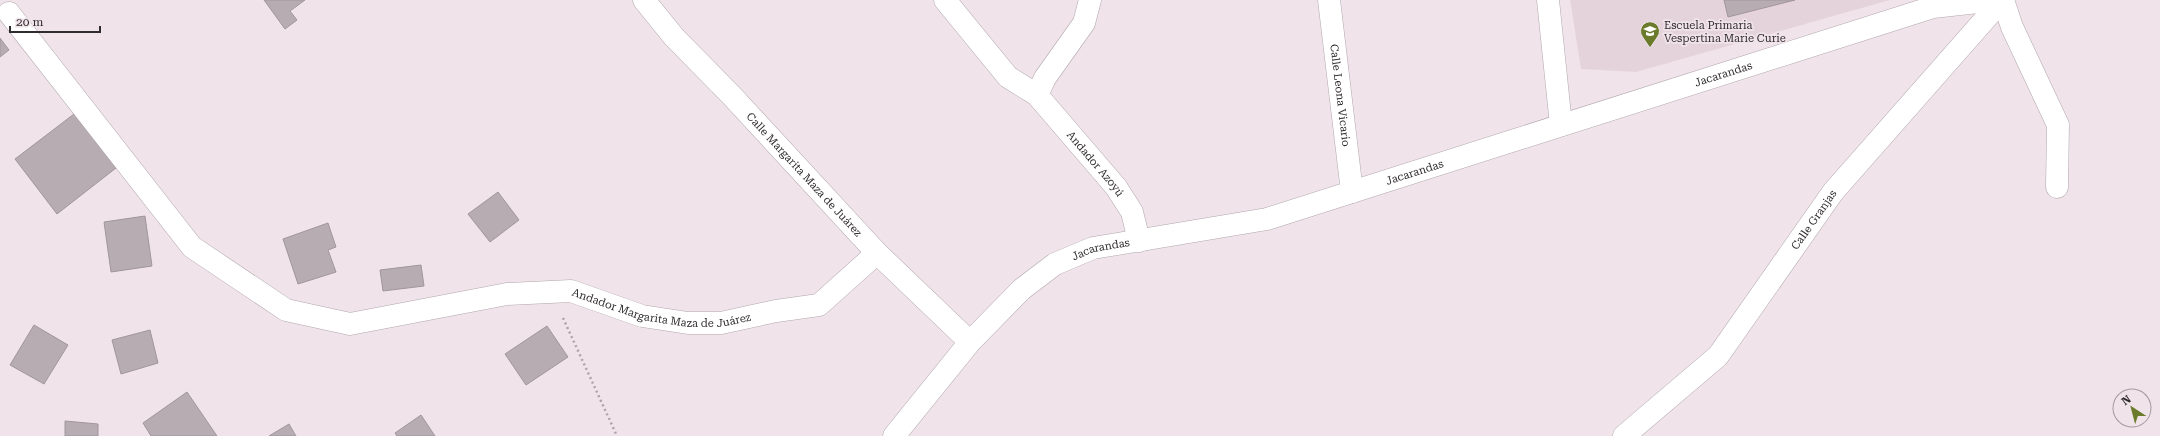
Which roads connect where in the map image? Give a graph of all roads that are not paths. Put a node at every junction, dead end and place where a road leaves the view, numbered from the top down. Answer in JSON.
{"nodes":[{"id":1,"x":644,"y":0,"type":"edge"},
{"id":2,"x":944,"y":0,"type":"edge"},
{"id":3,"x":1090,"y":0,"type":"edge"},
{"id":4,"x":1329,"y":0,"type":"edge"},
{"id":5,"x":1548,"y":0,"type":"edge"},
{"id":6,"x":1996,"y":0,"type":"edge"},
{"id":7,"x":2003,"y":0,"type":"edge"},
{"id":8,"x":9,"y":13,"type":"dead end"},
{"id":9,"x":1037,"y":95,"type":"junction"},
{"id":10,"x":1561,"y":125,"type":"junction"},
{"id":11,"x":2057,"y":187,"type":"dead end"},
{"id":12,"x":1352,"y":192,"type":"junction"},
{"id":13,"x":1139,"y":241,"type":"junction"},
{"id":14,"x":877,"y":253,"type":"junction"},
{"id":15,"x":970,"y":342,"type":"junction"},
{"id":16,"x":894,"y":436,"type":"edge"},
{"id":17,"x":1624,"y":436,"type":"edge"}],
"edges":[{"from":1,"to":14,"type":"street","name":"Calle Margarita Maza de Juárez"},
{"from":2,"to":9,"type":"street","name":"Andador Azoyú"},
{"from":3,"to":9,"type":"street"},
{"from":4,"to":12,"type":"street","name":"Calle Leona Vicario"},
{"from":5,"to":10,"type":"street"},
{"from":6,"to":10,"type":"street","name":"Jacarandas"},
{"from":7,"to":11,"type":"street"},
{"from":7,"to":17,"type":"street","name":"Calle Granjas"},
{"from":8,"to":14,"type":"street","name":"Andador Margarita Maza de Juárez"},
{"from":9,"to":13,"type":"street","name":"Andador Azoyú"},
{"from":10,"to":12,"type":"street","name":"Jacarandas"},
{"from":12,"to":13,"type":"street","name":"Jacarandas"},
{"from":13,"to":15,"type":"street","name":"Jacarandas"},
{"from":14,"to":15,"type":"street","name":"Calle Margarita Maza de Juárez"},
{"from":15,"to":16,"type":"street","name":"Jacarandas"}]}
